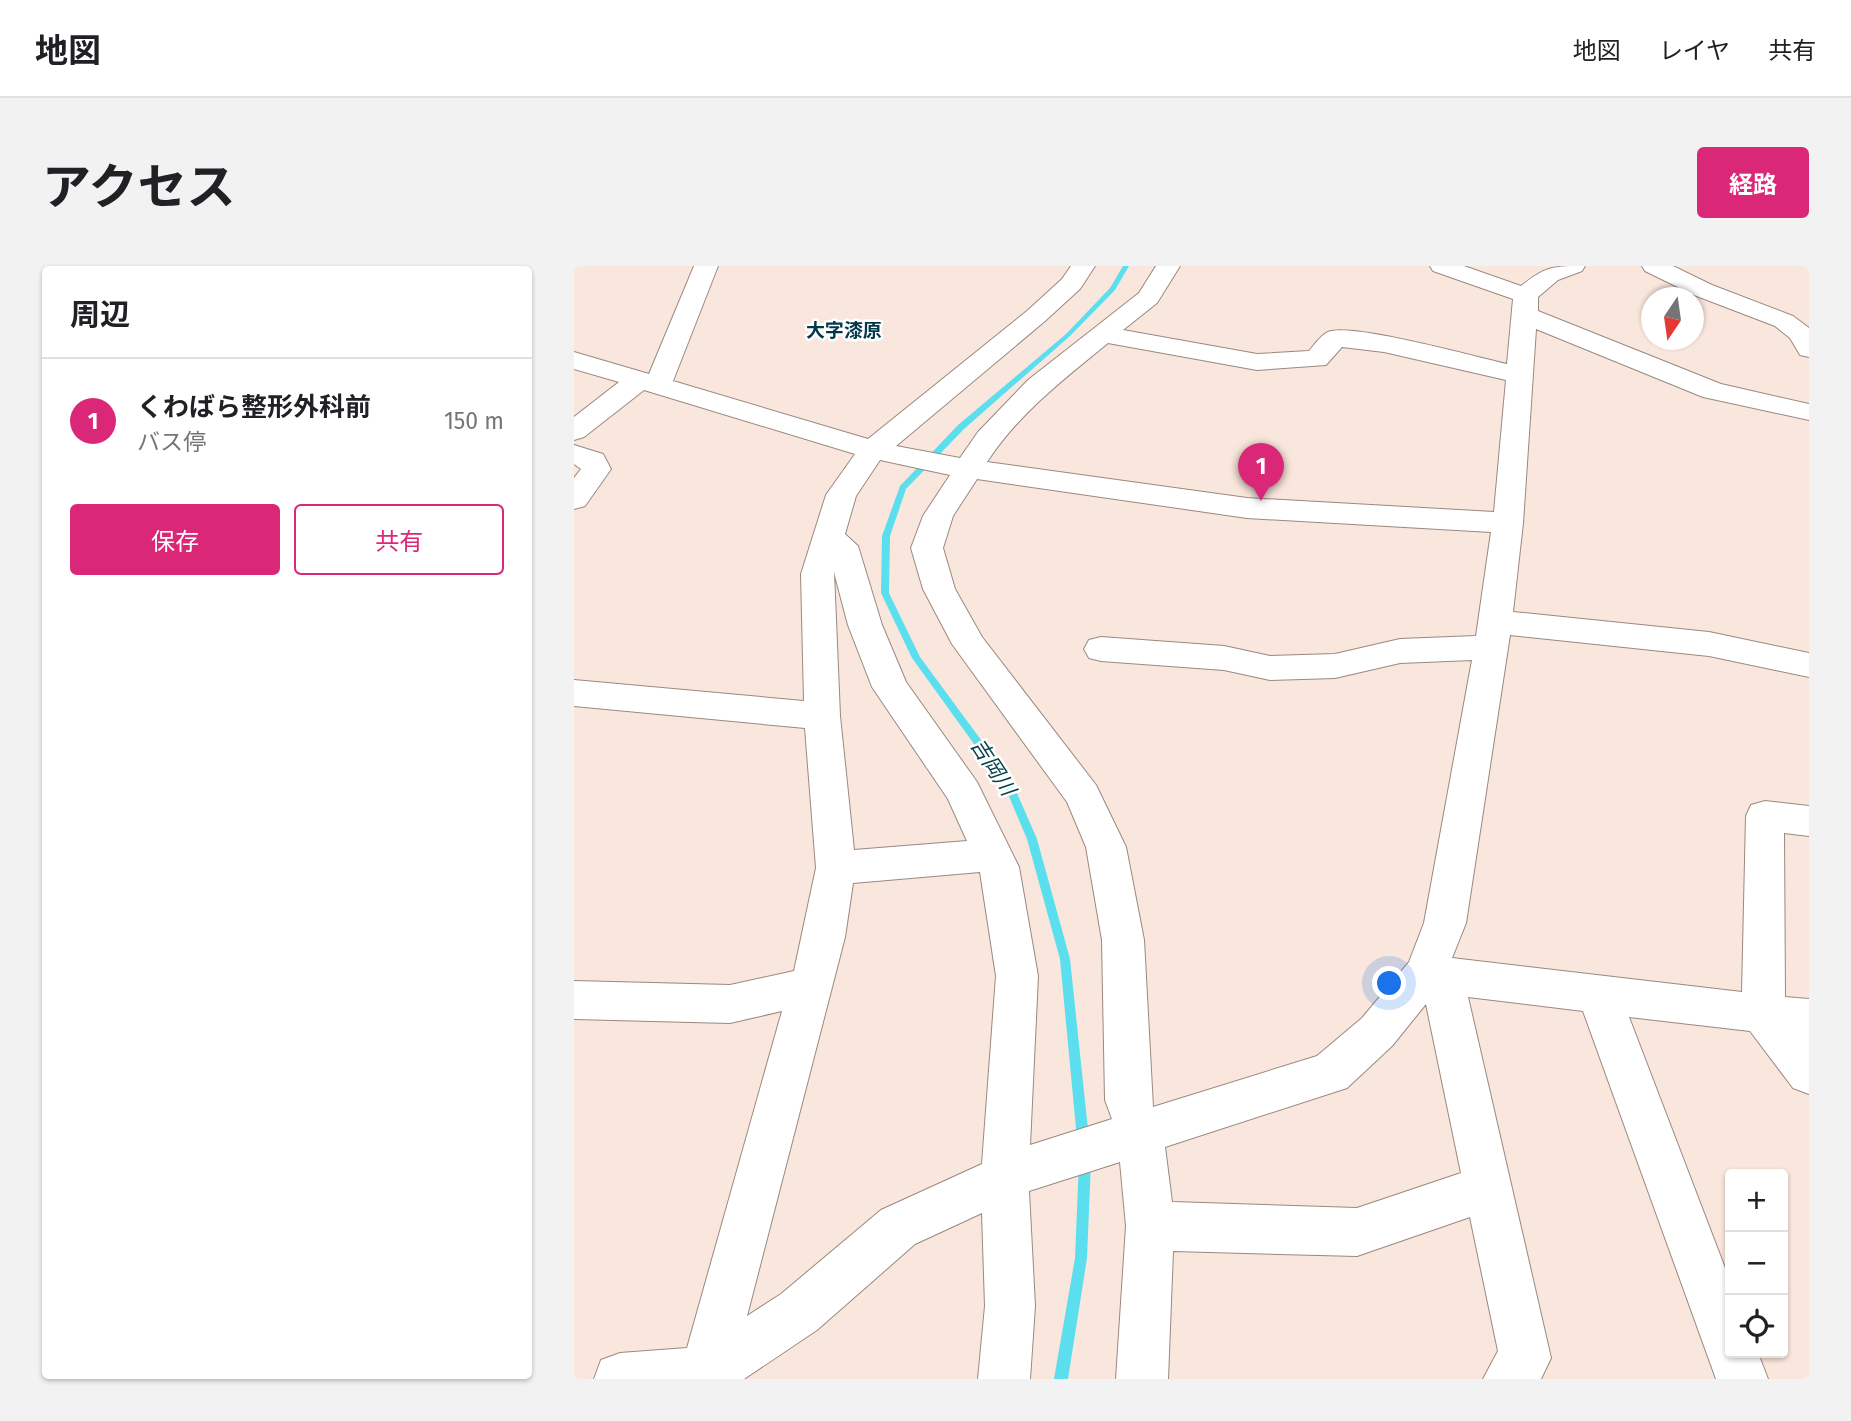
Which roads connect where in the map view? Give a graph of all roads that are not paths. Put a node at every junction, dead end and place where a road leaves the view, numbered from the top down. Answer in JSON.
{"nodes":[{"id":1,"x":706,"y":266,"type":"edge"},
{"id":2,"x":1083,"y":266,"type":"edge"},
{"id":3,"x":1168,"y":266,"type":"edge"},
{"id":4,"x":1442,"y":266,"type":"edge"},
{"id":5,"x":1573,"y":266,"type":"edge"},
{"id":6,"x":1654,"y":266,"type":"edge"},
{"id":7,"x":1525,"y":305,"type":"junction"},
{"id":8,"x":1105,"y":335,"type":"junction"},
{"id":9,"x":1809,"y":349,"type":"edge"},
{"id":10,"x":574,"y":360,"type":"edge"},
{"id":11,"x":1520,"y":375,"type":"junction"},
{"id":12,"x":649,"y":382,"type":"junction"},
{"id":13,"x":1809,"y":412,"type":"edge"},
{"id":14,"x":574,"y":431,"type":"edge"},
{"id":15,"x":887,"y":453,"type":"junction"},
{"id":16,"x":574,"y":454,"type":"edge"},
{"id":17,"x":962,"y":468,"type":"junction"},
{"id":18,"x":574,"y":499,"type":"edge"},
{"id":19,"x":1508,"y":523,"type":"junction"},
{"id":20,"x":828,"y":538,"type":"junction"},
{"id":21,"x":1494,"y":634,"type":"junction"},
{"id":22,"x":1101,"y":649,"type":"dead end"},
{"id":23,"x":1809,"y":665,"type":"edge"},
{"id":24,"x":574,"y":693,"type":"edge"},
{"id":25,"x":822,"y":716,"type":"junction"},
{"id":26,"x":1809,"y":821,"type":"edge"},
{"id":27,"x":993,"y":855,"type":"junction"},
{"id":28,"x":836,"y":868,"type":"junction"},
{"id":29,"x":1425,"y":972,"type":"junction"},
{"id":30,"x":811,"y":986,"type":"junction"},
{"id":31,"x":1599,"y":995,"type":"junction"},
{"id":32,"x":574,"y":1000,"type":"edge"},
{"id":33,"x":1763,"y":1015,"type":"junction"},
{"id":34,"x":1809,"y":1019,"type":"edge"},
{"id":35,"x":1809,"y":1073,"type":"edge"},
{"id":36,"x":1134,"y":1134,"type":"junction"},
{"id":37,"x":1012,"y":1175,"type":"junction"},
{"id":38,"x":1488,"y":1187,"type":"junction"},
{"id":39,"x":1150,"y":1226,"type":"junction"},
{"id":40,"x":1725,"y":1335,"type":"edge"},
{"id":41,"x":1734,"y":1358,"type":"edge"},
{"id":42,"x":706,"y":1376,"type":"edge"},
{"id":43,"x":620,"y":1379,"type":"edge"},
{"id":44,"x":1004,"y":1379,"type":"edge"},
{"id":45,"x":1142,"y":1379,"type":"edge"},
{"id":46,"x":1509,"y":1379,"type":"edge"},
{"id":47,"x":1742,"y":1379,"type":"edge"}],
"edges":[{"from":1,"to":12,"type":"street"},
{"from":2,"to":15,"type":"street"},
{"from":3,"to":8,"type":"street"},
{"from":4,"to":7,"type":"street"},
{"from":5,"to":7,"type":"street"},
{"from":6,"to":9,"type":"street"},
{"from":7,"to":11,"type":"street"},
{"from":7,"to":13,"type":"street"},
{"from":8,"to":11,"type":"street"},
{"from":8,"to":17,"type":"street"},
{"from":10,"to":12,"type":"street"},
{"from":11,"to":19,"type":"street"},
{"from":12,"to":14,"type":"street"},
{"from":12,"to":15,"type":"street"},
{"from":15,"to":17,"type":"street"},
{"from":15,"to":20,"type":"street"},
{"from":16,"to":18,"type":"street"},
{"from":17,"to":19,"type":"street"},
{"from":17,"to":36,"type":"street"},
{"from":19,"to":21,"type":"street"},
{"from":20,"to":25,"type":"street"},
{"from":20,"to":27,"type":"street"},
{"from":21,"to":22,"type":"street"},
{"from":21,"to":23,"type":"street"},
{"from":21,"to":29,"type":"street"},
{"from":24,"to":25,"type":"street"},
{"from":25,"to":28,"type":"street"},
{"from":26,"to":33,"type":"street"},
{"from":27,"to":28,"type":"street"},
{"from":27,"to":37,"type":"street"},
{"from":28,"to":30,"type":"street"},
{"from":29,"to":31,"type":"street"},
{"from":29,"to":36,"type":"street"},
{"from":29,"to":38,"type":"street"},
{"from":30,"to":32,"type":"street"},
{"from":30,"to":42,"type":"street"},
{"from":31,"to":33,"type":"street"},
{"from":31,"to":40,"type":"street"},
{"from":33,"to":34,"type":"street"},
{"from":33,"to":35,"type":"street"},
{"from":36,"to":37,"type":"street"},
{"from":36,"to":39,"type":"street"},
{"from":37,"to":42,"type":"street"},
{"from":37,"to":44,"type":"street"},
{"from":38,"to":39,"type":"street"},
{"from":38,"to":46,"type":"street"},
{"from":39,"to":45,"type":"street"},
{"from":41,"to":47,"type":"street"},
{"from":42,"to":43,"type":"street"}]}
